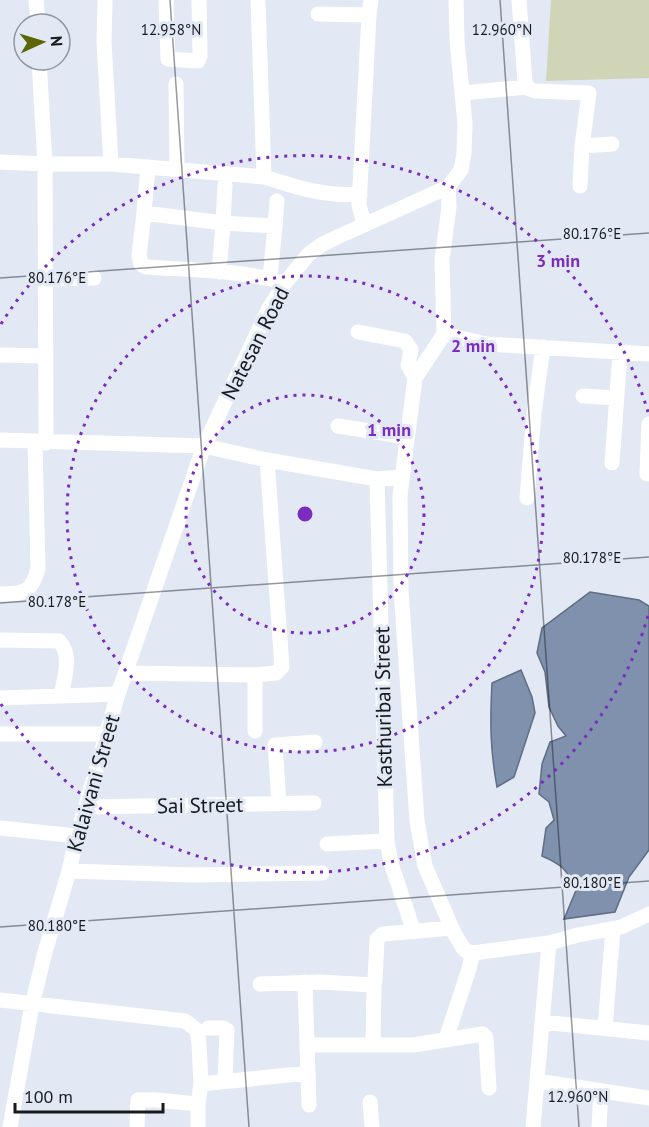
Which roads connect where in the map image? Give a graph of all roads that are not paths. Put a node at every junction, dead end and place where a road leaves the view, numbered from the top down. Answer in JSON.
{"nodes":[{"id":1,"x":105,"y":0,"type":"edge"},
{"id":2,"x":166,"y":0,"type":"edge"},
{"id":3,"x":200,"y":0,"type":"edge"},
{"id":4,"x":258,"y":0,"type":"edge"},
{"id":5,"x":456,"y":0,"type":"edge"},
{"id":6,"x":519,"y":0,"type":"edge"},
{"id":7,"x":370,"y":7,"type":"edge"},
{"id":8,"x":318,"y":14,"type":"dead end"},
{"id":9,"x":40,"y":72,"type":"edge"},
{"id":10,"x":176,"y":84,"type":"dead end"},
{"id":11,"x":528,"y":87,"type":"junction"},
{"id":12,"x":462,"y":93,"type":"junction"},
{"id":13,"x":612,"y":144,"type":"dead end"},
{"id":14,"x":582,"y":146,"type":"junction"},
{"id":15,"x":0,"y":162,"type":"edge"},
{"id":16,"x":45,"y":164,"type":"junction"},
{"id":17,"x":111,"y":164,"type":"junction"},
{"id":18,"x":148,"y":167,"type":"junction"},
{"id":19,"x":177,"y":169,"type":"junction"},
{"id":20,"x":264,"y":177,"type":"junction"},
{"id":21,"x":225,"y":185,"type":"dead end"},
{"id":22,"x":580,"y":186,"type":"dead end"},
{"id":23,"x":448,"y":187,"type":"junction"},
{"id":24,"x":360,"y":195,"type":"junction"},
{"id":25,"x":277,"y":201,"type":"dead end"},
{"id":26,"x":144,"y":213,"type":"junction"},
{"id":27,"x":223,"y":223,"type":"junction"},
{"id":28,"x":364,"y":224,"type":"junction"},
{"id":29,"x":275,"y":226,"type":"junction"},
{"id":30,"x":219,"y":272,"type":"junction"},
{"id":31,"x":94,"y":278,"type":"dead end"},
{"id":32,"x":45,"y":279,"type":"junction"},
{"id":33,"x":277,"y":280,"type":"junction"},
{"id":34,"x":358,"y":332,"type":"dead end"},
{"id":35,"x":444,"y":334,"type":"junction"},
{"id":36,"x":543,"y":347,"type":"junction"},
{"id":37,"x":620,"y":353,"type":"junction"},
{"id":38,"x":649,"y":354,"type":"edge"},
{"id":39,"x":0,"y":355,"type":"edge"},
{"id":40,"x":46,"y":356,"type":"junction"},
{"id":41,"x":415,"y":378,"type":"junction"},
{"id":42,"x":583,"y":396,"type":"dead end"},
{"id":43,"x":616,"y":398,"type":"junction"},
{"id":44,"x":649,"y":424,"type":"edge"},
{"id":45,"x":338,"y":426,"type":"dead end"},
{"id":46,"x":407,"y":437,"type":"junction"},
{"id":47,"x":0,"y":440,"type":"edge"},
{"id":48,"x":41,"y":442,"type":"junction"},
{"id":49,"x":204,"y":446,"type":"junction"},
{"id":50,"x":267,"y":460,"type":"junction"},
{"id":51,"x":612,"y":463,"type":"dead end"},
{"id":52,"x":647,"y":474,"type":"dead end"},
{"id":53,"x":402,"y":477,"type":"junction"},
{"id":54,"x":377,"y":479,"type":"junction"},
{"id":55,"x":527,"y":498,"type":"dead end"},
{"id":56,"x":0,"y":594,"type":"edge"},
{"id":57,"x":0,"y":640,"type":"edge"},
{"id":58,"x":126,"y":673,"type":"junction"},
{"id":59,"x":255,"y":675,"type":"junction"},
{"id":60,"x":118,"y":694,"type":"junction"},
{"id":61,"x":61,"y":696,"type":"junction"},
{"id":62,"x":0,"y":698,"type":"edge"},
{"id":63,"x":255,"y":731,"type":"dead end"},
{"id":64,"x":0,"y":734,"type":"edge"},
{"id":65,"x":107,"y":734,"type":"junction"},
{"id":66,"x":315,"y":742,"type":"dead end"},
{"id":67,"x":314,"y":803,"type":"dead end"},
{"id":68,"x":279,"y":804,"type":"junction"},
{"id":69,"x":87,"y":807,"type":"junction"},
{"id":70,"x":0,"y":828,"type":"edge"},
{"id":71,"x":77,"y":836,"type":"junction"},
{"id":72,"x":387,"y":841,"type":"junction"},
{"id":73,"x":327,"y":844,"type":"dead end"},
{"id":74,"x":69,"y":871,"type":"junction"},
{"id":75,"x":322,"y":873,"type":"dead end"},
{"id":76,"x":649,"y":914,"type":"edge"},
{"id":77,"x":452,"y":928,"type":"junction"},
{"id":78,"x":613,"y":929,"type":"junction"},
{"id":79,"x":414,"y":932,"type":"junction"},
{"id":80,"x":549,"y":944,"type":"junction"},
{"id":81,"x":472,"y":953,"type":"junction"},
{"id":82,"x":305,"y":982,"type":"junction"},
{"id":83,"x":260,"y":984,"type":"dead end"},
{"id":84,"x":374,"y":985,"type":"junction"},
{"id":85,"x":0,"y":1000,"type":"edge"},
{"id":86,"x":32,"y":1005,"type":"junction"},
{"id":87,"x":542,"y":1022,"type":"junction"},
{"id":88,"x":208,"y":1028,"type":"dead end"},
{"id":89,"x":605,"y":1028,"type":"junction"},
{"id":90,"x":649,"y":1033,"type":"edge"},
{"id":91,"x":446,"y":1039,"type":"junction"},
{"id":92,"x":374,"y":1044,"type":"junction"},
{"id":93,"x":308,"y":1045,"type":"junction"},
{"id":94,"x":308,"y":1073,"type":"junction"},
{"id":95,"x":225,"y":1081,"type":"junction"},
{"id":96,"x":537,"y":1081,"type":"junction"},
{"id":97,"x":201,"y":1084,"type":"junction"},
{"id":98,"x":489,"y":1088,"type":"dead end"},
{"id":99,"x":601,"y":1091,"type":"junction"},
{"id":100,"x":649,"y":1098,"type":"edge"},
{"id":101,"x":370,"y":1102,"type":"dead end"},
{"id":102,"x":198,"y":1104,"type":"junction"},
{"id":103,"x":309,"y":1105,"type":"dead end"},
{"id":104,"x":10,"y":1127,"type":"edge"},
{"id":105,"x":136,"y":1127,"type":"edge"},
{"id":106,"x":198,"y":1127,"type":"edge"},
{"id":107,"x":372,"y":1127,"type":"edge"},
{"id":108,"x":533,"y":1127,"type":"edge"},
{"id":109,"x":598,"y":1127,"type":"edge"}],
"edges":[{"from":1,"to":17,"type":"street"},
{"from":2,"to":3,"type":"street"},
{"from":4,"to":20,"type":"street"},
{"from":5,"to":12,"type":"street"},
{"from":6,"to":11,"type":"street"},
{"from":7,"to":8,"type":"street"},
{"from":7,"to":24,"type":"street"},
{"from":9,"to":16,"type":"street"},
{"from":10,"to":19,"type":"street"},
{"from":11,"to":12,"type":"street"},
{"from":11,"to":14,"type":"street"},
{"from":12,"to":23,"type":"street"},
{"from":13,"to":14,"type":"street"},
{"from":14,"to":22,"type":"street"},
{"from":15,"to":16,"type":"street"},
{"from":16,"to":17,"type":"street"},
{"from":16,"to":32,"type":"street"},
{"from":17,"to":18,"type":"street"},
{"from":18,"to":19,"type":"street"},
{"from":18,"to":26,"type":"street"},
{"from":19,"to":20,"type":"street"},
{"from":20,"to":24,"type":"street"},
{"from":21,"to":27,"type":"street"},
{"from":23,"to":28,"type":"street","name":"Natesan Road"},
{"from":23,"to":35,"type":"street"},
{"from":24,"to":28,"type":"street"},
{"from":25,"to":29,"type":"street"},
{"from":26,"to":27,"type":"street"},
{"from":26,"to":30,"type":"street"},
{"from":27,"to":29,"type":"street"},
{"from":27,"to":30,"type":"street"},
{"from":28,"to":33,"type":"street","name":"Natesan Road"},
{"from":29,"to":33,"type":"street"},
{"from":30,"to":33,"type":"street"},
{"from":31,"to":32,"type":"street"},
{"from":32,"to":40,"type":"street"},
{"from":33,"to":49,"type":"street","name":"Natesan Road"},
{"from":34,"to":41,"type":"street"},
{"from":35,"to":36,"type":"street"},
{"from":35,"to":41,"type":"street"},
{"from":36,"to":37,"type":"street"},
{"from":36,"to":55,"type":"street"},
{"from":37,"to":38,"type":"street"},
{"from":37,"to":43,"type":"street"},
{"from":39,"to":40,"type":"street"},
{"from":40,"to":48,"type":"street"},
{"from":41,"to":46,"type":"street"},
{"from":42,"to":43,"type":"street"},
{"from":43,"to":51,"type":"street"},
{"from":44,"to":52,"type":"street"},
{"from":45,"to":46,"type":"street"},
{"from":46,"to":53,"type":"street"},
{"from":47,"to":48,"type":"street"},
{"from":48,"to":49,"type":"street"},
{"from":48,"to":56,"type":"street"},
{"from":49,"to":50,"type":"street"},
{"from":49,"to":58,"type":"street","name":"Kalaivani Street"},
{"from":50,"to":54,"type":"street"},
{"from":50,"to":59,"type":"street"},
{"from":53,"to":54,"type":"street"},
{"from":53,"to":77,"type":"street"},
{"from":54,"to":72,"type":"street","name":"Kasthuribai Street"},
{"from":57,"to":61,"type":"street"},
{"from":58,"to":59,"type":"street"},
{"from":58,"to":60,"type":"street","name":"Kalaivani Street"},
{"from":59,"to":63,"type":"street"},
{"from":60,"to":61,"type":"street"},
{"from":60,"to":65,"type":"street","name":"Kalaivani Street"},
{"from":61,"to":62,"type":"street"},
{"from":64,"to":65,"type":"street"},
{"from":65,"to":69,"type":"street","name":"Kalaivani Street"},
{"from":66,"to":68,"type":"street"},
{"from":67,"to":68,"type":"street","name":"Sai Street"},
{"from":68,"to":69,"type":"street","name":"Sai Street"},
{"from":69,"to":71,"type":"street","name":"Kalaivani Street"},
{"from":70,"to":71,"type":"street"},
{"from":71,"to":74,"type":"street","name":"Kalaivani Street"},
{"from":72,"to":73,"type":"street"},
{"from":72,"to":79,"type":"street","name":"Kasthuribai Street"},
{"from":74,"to":75,"type":"street"},
{"from":74,"to":86,"type":"street","name":"Kalaivani Street"},
{"from":76,"to":78,"type":"street"},
{"from":77,"to":79,"type":"street"},
{"from":77,"to":81,"type":"street"},
{"from":78,"to":80,"type":"street"},
{"from":78,"to":89,"type":"street"},
{"from":79,"to":84,"type":"street"},
{"from":80,"to":81,"type":"street"},
{"from":80,"to":87,"type":"street"},
{"from":81,"to":91,"type":"street"},
{"from":82,"to":83,"type":"street"},
{"from":82,"to":84,"type":"street"},
{"from":82,"to":93,"type":"street"},
{"from":84,"to":92,"type":"street"},
{"from":85,"to":86,"type":"street"},
{"from":86,"to":97,"type":"street"},
{"from":86,"to":104,"type":"street","name":"Kalaivani Street"},
{"from":87,"to":89,"type":"street"},
{"from":87,"to":96,"type":"street"},
{"from":88,"to":95,"type":"street"},
{"from":89,"to":90,"type":"street"},
{"from":91,"to":92,"type":"street"},
{"from":91,"to":98,"type":"street"},
{"from":92,"to":93,"type":"street"},
{"from":93,"to":94,"type":"street"},
{"from":94,"to":95,"type":"street"},
{"from":94,"to":103,"type":"street"},
{"from":95,"to":97,"type":"street"},
{"from":96,"to":99,"type":"street"},
{"from":96,"to":108,"type":"street"},
{"from":97,"to":102,"type":"street"},
{"from":99,"to":100,"type":"street"},
{"from":99,"to":109,"type":"street"},
{"from":101,"to":107,"type":"street"},
{"from":102,"to":105,"type":"street"},
{"from":102,"to":106,"type":"street"}]}
